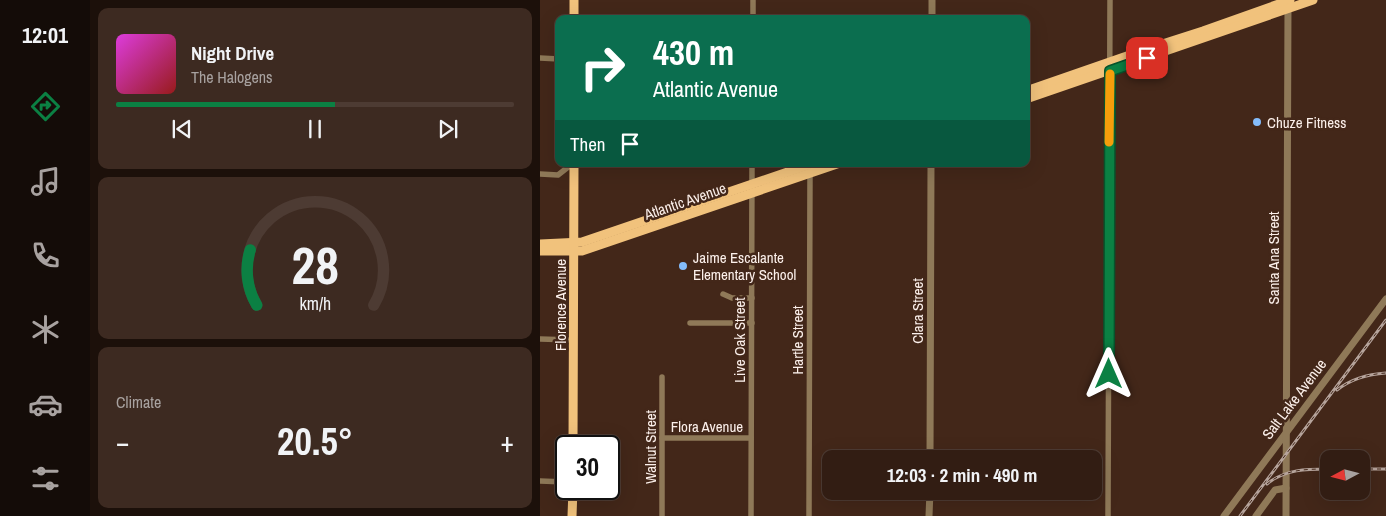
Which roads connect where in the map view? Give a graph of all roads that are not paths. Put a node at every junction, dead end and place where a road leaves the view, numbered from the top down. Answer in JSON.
{"nodes":[{"id":1,"x":574,"y":0,"type":"edge"},
{"id":2,"x":753,"y":0,"type":"edge"},
{"id":3,"x":932,"y":0,"type":"edge"},
{"id":4,"x":1110,"y":0,"type":"edge"},
{"id":5,"x":1312,"y":0,"type":"edge"},
{"id":6,"x":1289,"y":2,"type":"edge"},
{"id":7,"x":574,"y":15,"type":"edge"},
{"id":8,"x":753,"y":15,"type":"edge"},
{"id":9,"x":932,"y":15,"type":"edge"},
{"id":10,"x":540,"y":58,"type":"edge"},
{"id":11,"x":555,"y":59,"type":"edge"},
{"id":12,"x":1110,"y":67,"type":"junction"},
{"id":13,"x":1030,"y":90,"type":"edge"},
{"id":14,"x":1030,"y":97,"type":"edge"},
{"id":15,"x":569,"y":167,"type":"edge"},
{"id":16,"x":573,"y":167,"type":"edge"},
{"id":17,"x":752,"y":167,"type":"edge"},
{"id":18,"x":810,"y":167,"type":"edge"},
{"id":19,"x":931,"y":167,"type":"edge"},
{"id":20,"x":540,"y":174,"type":"edge"},
{"id":21,"x":752,"y":188,"type":"junction"},
{"id":22,"x":540,"y":244,"type":"edge"},
{"id":23,"x":574,"y":247,"type":"junction"},
{"id":24,"x":540,"y":252,"type":"edge"},
{"id":25,"x":723,"y":294,"type":"dead end"},
{"id":26,"x":752,"y":298,"type":"junction"},
{"id":27,"x":1386,"y":299,"type":"edge"},
{"id":28,"x":690,"y":323,"type":"dead end"},
{"id":29,"x":752,"y":323,"type":"junction"},
{"id":30,"x":540,"y":340,"type":"edge"},
{"id":31,"x":573,"y":340,"type":"junction"},
{"id":32,"x":662,"y":377,"type":"dead end"},
{"id":33,"x":1286,"y":434,"type":"junction"},
{"id":34,"x":573,"y":435,"type":"edge"},
{"id":35,"x":662,"y":438,"type":"junction"},
{"id":36,"x":751,"y":438,"type":"junction"},
{"id":37,"x":930,"y":450,"type":"edge"},
{"id":38,"x":540,"y":481,"type":"edge"},
{"id":39,"x":555,"y":482,"type":"edge"},
{"id":40,"x":1286,"y":488,"type":"junction"},
{"id":41,"x":572,"y":500,"type":"edge"},
{"id":42,"x":930,"y":500,"type":"edge"},
{"id":43,"x":572,"y":516,"type":"edge"},
{"id":44,"x":662,"y":516,"type":"edge"},
{"id":45,"x":751,"y":516,"type":"edge"},
{"id":46,"x":809,"y":516,"type":"edge"},
{"id":47,"x":930,"y":516,"type":"edge"},
{"id":48,"x":1108,"y":516,"type":"edge"},
{"id":49,"x":1224,"y":516,"type":"edge"},
{"id":50,"x":1256,"y":516,"type":"edge"},
{"id":51,"x":1286,"y":516,"type":"edge"}],
"edges":[{"from":1,"to":7,"type":"main road"},
{"from":2,"to":8,"type":"street"},
{"from":3,"to":9,"type":"street"},
{"from":4,"to":12,"type":"street"},
{"from":5,"to":6,"type":"main road"},
{"from":6,"to":12,"type":"main road"},
{"from":6,"to":33,"type":"street","name":"Santa Ana Street"},
{"from":10,"to":11,"type":"street"},
{"from":12,"to":13,"type":"main road"},
{"from":12,"to":14,"type":"main road"},
{"from":12,"to":48,"type":"street"},
{"from":15,"to":20,"type":"street"},
{"from":16,"to":23,"type":"main road","name":"Florence Avenue"},
{"from":17,"to":21,"type":"street","name":"Live Oak Street"},
{"from":18,"to":21,"type":"main road","name":"Atlantic Avenue"},
{"from":18,"to":46,"type":"street","name":"Hartle Street"},
{"from":19,"to":37,"type":"street","name":"Clara Street"},
{"from":21,"to":23,"type":"main road","name":"Atlantic Avenue"},
{"from":21,"to":26,"type":"street","name":"Live Oak Street"},
{"from":22,"to":23,"type":"main road","name":"Atlantic Avenue"},
{"from":23,"to":24,"type":"main road","name":"Atlantic Avenue"},
{"from":23,"to":31,"type":"main road","name":"Florence Avenue"},
{"from":25,"to":26,"type":"street"},
{"from":26,"to":29,"type":"street","name":"Live Oak Street"},
{"from":27,"to":33,"type":"street","name":"Salt Lake Avenue"},
{"from":28,"to":29,"type":"street"},
{"from":29,"to":36,"type":"street","name":"Live Oak Street"},
{"from":30,"to":31,"type":"street"},
{"from":31,"to":34,"type":"main road","name":"Florence Avenue"},
{"from":32,"to":35,"type":"street","name":"Walnut Street"},
{"from":33,"to":40,"type":"street","name":"Santa Ana Street"},
{"from":33,"to":49,"type":"street","name":"Salt Lake Avenue"},
{"from":35,"to":36,"type":"street","name":"Flora Avenue"},
{"from":35,"to":44,"type":"street","name":"Walnut Street"},
{"from":36,"to":45,"type":"street","name":"Live Oak Street"},
{"from":38,"to":39,"type":"street"},
{"from":40,"to":50,"type":"street"},
{"from":40,"to":51,"type":"street","name":"Santa Ana Street"},
{"from":41,"to":43,"type":"main road"},
{"from":42,"to":47,"type":"street"}]}
